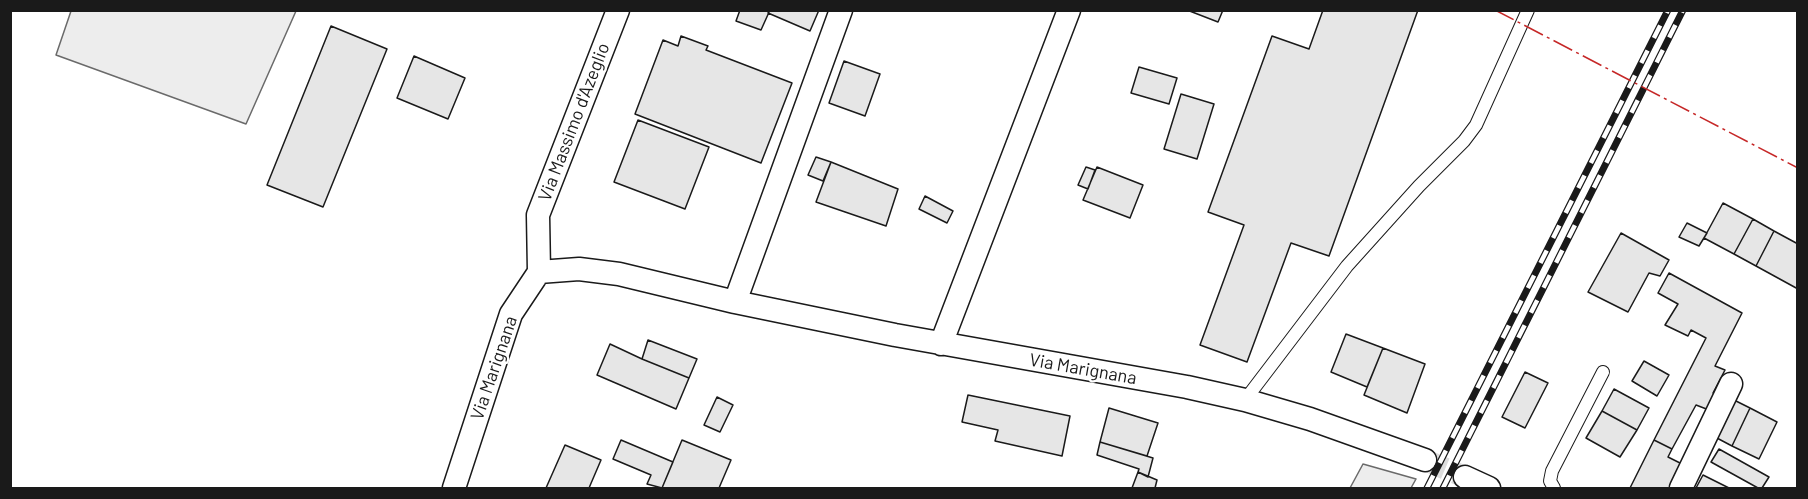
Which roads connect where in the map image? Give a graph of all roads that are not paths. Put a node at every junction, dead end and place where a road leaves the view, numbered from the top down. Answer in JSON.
{"nodes":[{"id":1,"x":618,"y":10,"type":"edge"},
{"id":2,"x":841,"y":10,"type":"edge"},
{"id":3,"x":1069,"y":10,"type":"edge"},
{"id":4,"x":1528,"y":10,"type":"edge"},
{"id":5,"x":539,"y":272,"type":"junction"},
{"id":6,"x":735,"y":302,"type":"junction"},
{"id":7,"x":941,"y":344,"type":"junction"},
{"id":8,"x":1603,"y":372,"type":"dead end"},
{"id":9,"x":1731,"y":384,"type":"dead end"},
{"id":10,"x":1245,"y":400,"type":"junction"},
{"id":11,"x":1425,"y":460,"type":"tunnel mouth"},
{"id":12,"x":1465,"y":477,"type":"tunnel mouth"},
{"id":13,"x":454,"y":489,"type":"edge"},
{"id":14,"x":1489,"y":489,"type":"edge"},
{"id":15,"x":1554,"y":489,"type":"edge"},
{"id":16,"x":1681,"y":489,"type":"edge"}],
"edges":[{"from":1,"to":5,"type":"street","name":"Via Massimo d'Azeglio"},
{"from":2,"to":6,"type":"street"},
{"from":3,"to":7,"type":"street"},
{"from":4,"to":10,"type":"lane"},
{"from":5,"to":6,"type":"street","name":"Via Marignana"},
{"from":5,"to":13,"type":"street","name":"Via Marignana"},
{"from":6,"to":7,"type":"street","name":"Via Marignana"},
{"from":7,"to":10,"type":"street","name":"Via Marignana"},
{"from":8,"to":15,"type":"lane"},
{"from":9,"to":16,"type":"street"},
{"from":10,"to":11,"type":"street","name":"Via Marignana"},
{"from":12,"to":14,"type":"street"}]}
